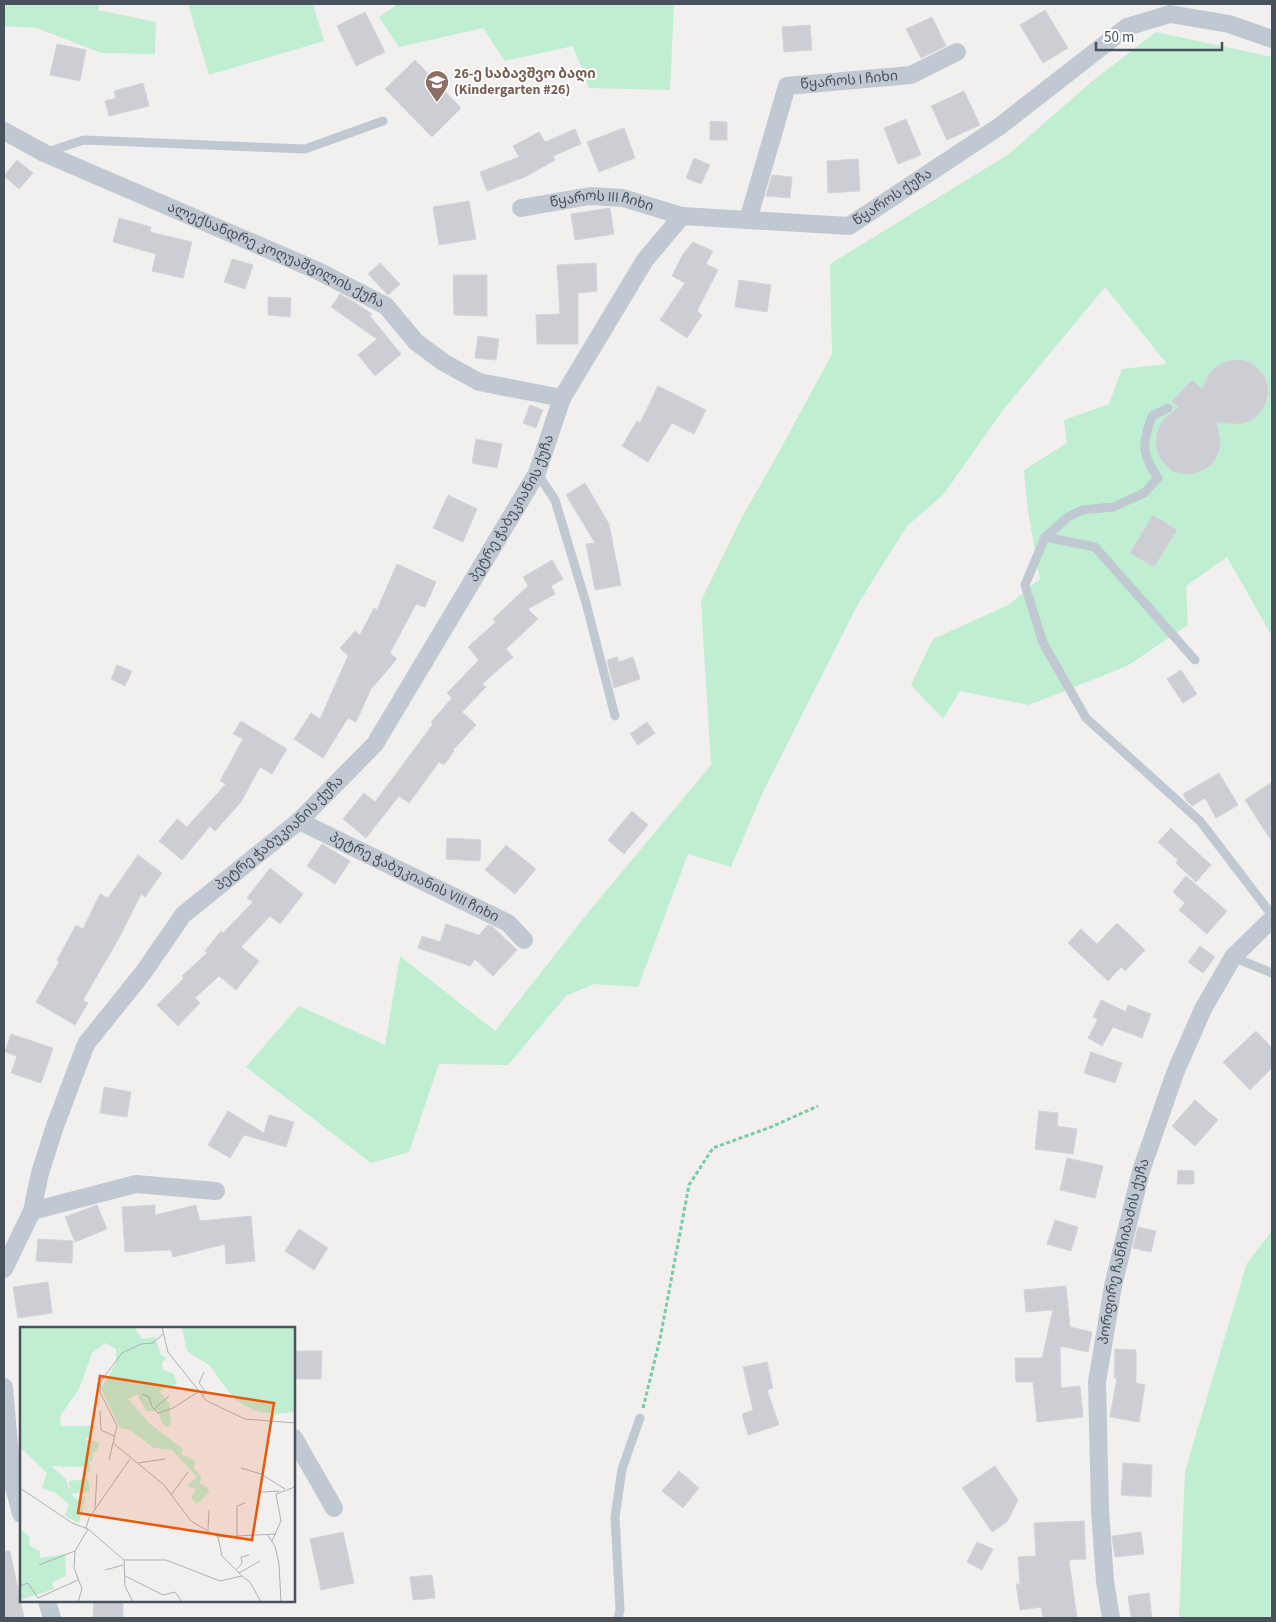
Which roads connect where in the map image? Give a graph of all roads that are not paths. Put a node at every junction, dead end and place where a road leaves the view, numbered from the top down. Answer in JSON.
{"nodes":[{"id":1,"x":1272,"y":39,"type":"edge"},
{"id":2,"x":957,"y":52,"type":"dead end"},
{"id":3,"x":383,"y":121,"type":"dead end"},
{"id":4,"x":4,"y":131,"type":"edge"},
{"id":5,"x":44,"y":153,"type":"junction"},
{"id":6,"x":521,"y":208,"type":"dead end"},
{"id":7,"x":682,"y":216,"type":"junction"},
{"id":8,"x":748,"y":220,"type":"junction"},
{"id":9,"x":562,"y":398,"type":"junction"},
{"id":10,"x":1168,"y":408,"type":"dead end"},
{"id":11,"x":537,"y":473,"type":"junction"},
{"id":12,"x":1045,"y":537,"type":"junction"},
{"id":13,"x":1196,"y":660,"type":"dead end"},
{"id":14,"x":615,"y":716,"type":"dead end"},
{"id":15,"x":299,"y":821,"type":"junction"},
{"id":16,"x":1272,"y":915,"type":"edge"},
{"id":17,"x":1272,"y":919,"type":"edge"},
{"id":18,"x":524,"y":940,"type":"dead end"},
{"id":19,"x":1232,"y":957,"type":"junction"},
{"id":20,"x":1272,"y":973,"type":"edge"},
{"id":21,"x":216,"y":1190,"type":"dead end"},
{"id":22,"x":32,"y":1211,"type":"junction"},
{"id":23,"x":4,"y":1269,"type":"edge"},
{"id":24,"x":4,"y":1387,"type":"edge"},
{"id":25,"x":640,"y":1418,"type":"road end"},
{"id":26,"x":295,"y":1440,"type":"edge"},
{"id":27,"x":17,"y":1478,"type":"edge"},
{"id":28,"x":20,"y":1505,"type":"edge"},
{"id":29,"x":334,"y":1508,"type":"dead end"},
{"id":30,"x":47,"y":1602,"type":"edge"},
{"id":31,"x":52,"y":1618,"type":"edge"},
{"id":32,"x":618,"y":1618,"type":"edge"},
{"id":33,"x":1111,"y":1618,"type":"edge"}],
"edges":[{"from":1,"to":8,"type":"street","name":"წყაროს ქუჩა"},
{"from":2,"to":8,"type":"street","name":"წყაროს I ჩიხი"},
{"from":3,"to":5,"type":"lane"},
{"from":4,"to":5,"type":"street","name":"ალექსანდრე კოღუაშვილის ქუჩა"},
{"from":5,"to":9,"type":"street","name":"ალექსანდრე კოღუაშვილის ქუჩა"},
{"from":6,"to":7,"type":"street","name":"წყაროს III ჩიხი"},
{"from":7,"to":8,"type":"street","name":"წყაროს ქუჩა"},
{"from":7,"to":9,"type":"street"},
{"from":9,"to":11,"type":"street","name":"პეტრე ჭაბუკიანის ქუჩა"},
{"from":10,"to":12,"type":"lane"},
{"from":11,"to":14,"type":"lane"},
{"from":11,"to":15,"type":"street","name":"პეტრე ჭაბუკიანის ქუჩა"},
{"from":12,"to":13,"type":"lane"},
{"from":12,"to":16,"type":"lane"},
{"from":15,"to":18,"type":"street","name":"პეტრე ჭაბუკიანის VIII ჩიხი"},
{"from":15,"to":22,"type":"street","name":"პეტრე ჭაბუკიანის ქუჩა"},
{"from":17,"to":19,"type":"street","name":"პორფირე ჩანჩიბაძის ქუჩა"},
{"from":19,"to":20,"type":"lane"},
{"from":19,"to":33,"type":"street","name":"პორფირე ჩანჩიბაძის ქუჩა"},
{"from":21,"to":22,"type":"street"},
{"from":22,"to":23,"type":"street","name":"პეტრე ჭაბუკიანის ქუჩა"},
{"from":24,"to":27,"type":"street"},
{"from":25,"to":32,"type":"lane"},
{"from":26,"to":29,"type":"street"},
{"from":27,"to":28,"type":"street"},
{"from":30,"to":31,"type":"street"}]}
